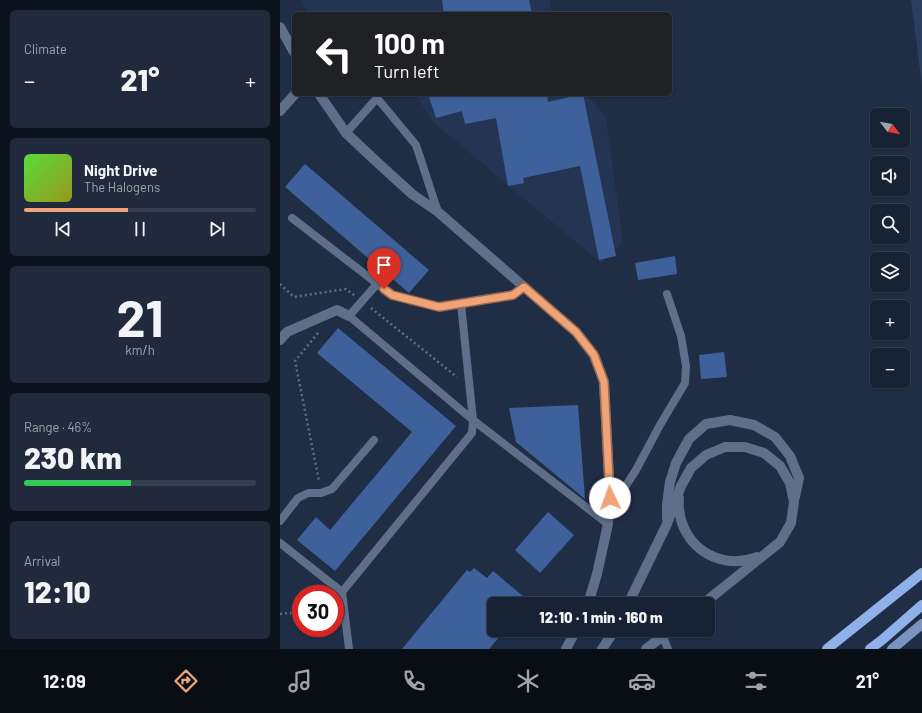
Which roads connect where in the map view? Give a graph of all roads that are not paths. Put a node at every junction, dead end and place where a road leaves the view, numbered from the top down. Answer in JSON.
{"nodes":[{"id":1,"x":280,"y":27,"type":"edge"},
{"id":2,"x":292,"y":48,"type":"edge"},
{"id":3,"x":293,"y":96,"type":"edge"},
{"id":4,"x":321,"y":96,"type":"edge"},
{"id":5,"x":280,"y":111,"type":"edge"},
{"id":6,"x":346,"y":133,"type":"junction"},
{"id":7,"x":438,"y":212,"type":"junction"},
{"id":8,"x":292,"y":218,"type":"dead end"},
{"id":9,"x":377,"y":284,"type":"junction"},
{"id":10,"x":524,"y":287,"type":"junction"},
{"id":11,"x":667,"y":294,"type":"dead end"},
{"id":12,"x":461,"y":304,"type":"junction"},
{"id":13,"x":349,"y":316,"type":"junction"},
{"id":14,"x":280,"y":340,"type":"edge"},
{"id":15,"x":474,"y":420,"type":"junction"},
{"id":16,"x":374,"y":440,"type":"dead end"},
{"id":17,"x":681,"y":486,"type":"junction"},
{"id":18,"x":794,"y":502,"type":"junction"},
{"id":19,"x":609,"y":513,"type":"junction"},
{"id":20,"x":280,"y":521,"type":"edge"},
{"id":21,"x":608,"y":524,"type":"junction"},
{"id":22,"x":667,"y":524,"type":"junction"},
{"id":23,"x":280,"y":543,"type":"edge"},
{"id":24,"x":763,"y":555,"type":"junction"},
{"id":25,"x":922,"y":573,"type":"edge"},
{"id":26,"x":333,"y":585,"type":"edge"},
{"id":27,"x":344,"y":590,"type":"edge"},
{"id":28,"x":590,"y":597,"type":"edge"},
{"id":29,"x":631,"y":597,"type":"edge"},
{"id":30,"x":712,"y":597,"type":"edge"},
{"id":31,"x":922,"y":605,"type":"edge"},
{"id":32,"x":344,"y":608,"type":"edge"},
{"id":33,"x":922,"y":624,"type":"edge"},
{"id":34,"x":572,"y":637,"type":"edge"},
{"id":35,"x":610,"y":637,"type":"edge"},
{"id":36,"x":663,"y":637,"type":"joint"},
{"id":37,"x":349,"y":649,"type":"edge"},
{"id":38,"x":566,"y":649,"type":"edge"},
{"id":39,"x":602,"y":649,"type":"edge"},
{"id":40,"x":646,"y":649,"type":"edge"},
{"id":41,"x":668,"y":649,"type":"edge"},
{"id":42,"x":827,"y":649,"type":"edge"},
{"id":43,"x":870,"y":649,"type":"edge"},
{"id":44,"x":892,"y":649,"type":"edge"}],
"edges":[{"from":1,"to":2,"type":"street"},
{"from":3,"to":5,"type":"street"},
{"from":4,"to":6,"type":"street"},
{"from":6,"to":7,"type":"street"},
{"from":6,"to":7,"type":"lane"},
{"from":7,"to":10,"type":"street"},
{"from":8,"to":9,"type":"lane"},
{"from":9,"to":12,"type":"lane"},
{"from":9,"to":13,"type":"lane"},
{"from":10,"to":12,"type":"lane"},
{"from":10,"to":19,"type":"street"},
{"from":11,"to":19,"type":"lane"},
{"from":12,"to":15,"type":"lane"},
{"from":13,"to":14,"type":"street"},
{"from":13,"to":15,"type":"lane"},
{"from":15,"to":21,"type":"lane"},
{"from":15,"to":27,"type":"lane"},
{"from":16,"to":20,"type":"lane"},
{"from":17,"to":18,"type":"street"},
{"from":17,"to":22,"type":"street"},
{"from":17,"to":24,"type":"street"},
{"from":18,"to":22,"type":"street"},
{"from":18,"to":24,"type":"street"},
{"from":19,"to":21,"type":"street"},
{"from":21,"to":28,"type":"street"},
{"from":22,"to":29,"type":"street"},
{"from":23,"to":26,"type":"lane"},
{"from":24,"to":30,"type":"street"},
{"from":25,"to":42,"type":"main road"},
{"from":31,"to":43,"type":"main road"},
{"from":32,"to":37,"type":"lane"},
{"from":33,"to":44,"type":"main road"},
{"from":34,"to":38,"type":"street"},
{"from":35,"to":39,"type":"street"},
{"from":36,"to":40,"type":"street"},
{"from":36,"to":41,"type":"lane"}]}
